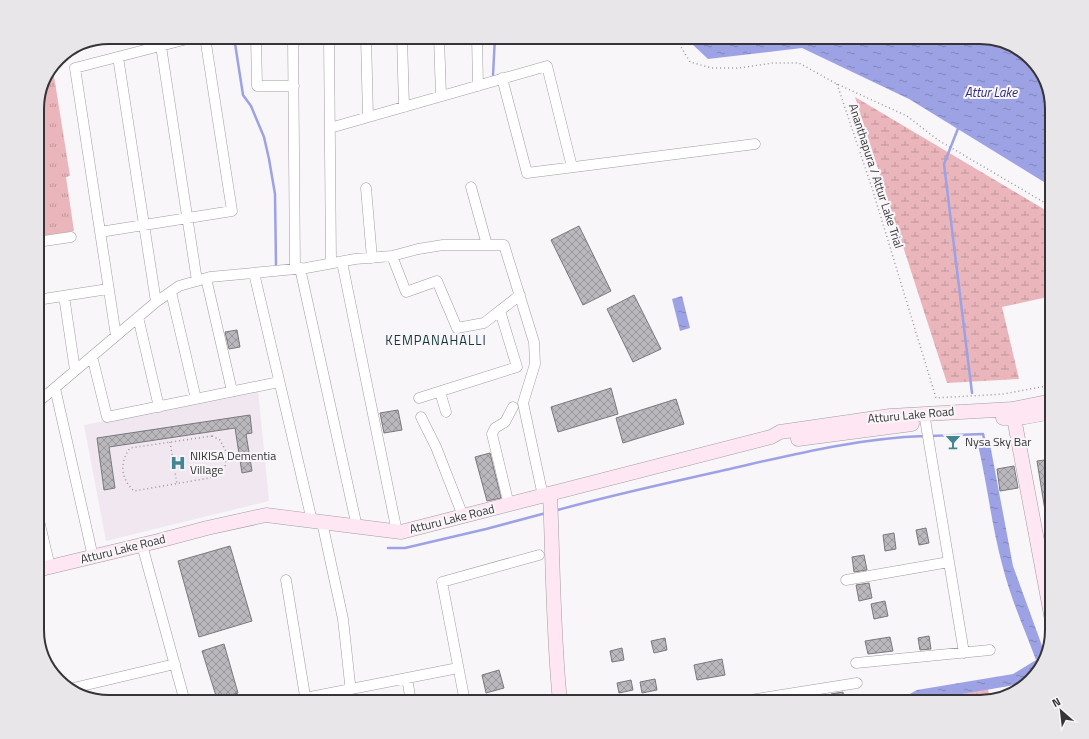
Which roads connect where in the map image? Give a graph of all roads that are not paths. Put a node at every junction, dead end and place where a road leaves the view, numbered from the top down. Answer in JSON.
{"nodes":[{"id":1,"x":169,"y":44,"type":"edge"},
{"id":2,"x":206,"y":44,"type":"edge"},
{"id":3,"x":256,"y":44,"type":"edge"},
{"id":4,"x":293,"y":44,"type":"edge"},
{"id":5,"x":329,"y":44,"type":"edge"},
{"id":6,"x":366,"y":44,"type":"edge"},
{"id":7,"x":402,"y":44,"type":"edge"},
{"id":8,"x":439,"y":44,"type":"edge"},
{"id":9,"x":477,"y":44,"type":"edge"},
{"id":10,"x":161,"y":46,"type":"junction"},
{"id":11,"x":118,"y":57,"type":"junction"},
{"id":12,"x":502,"y":78,"type":"junction"},
{"id":13,"x":294,"y":86,"type":"junction"},
{"id":14,"x":478,"y":86,"type":"junction"},
{"id":15,"x":441,"y":96,"type":"junction"},
{"id":16,"x":404,"y":107,"type":"junction"},
{"id":17,"x":368,"y":118,"type":"junction"},
{"id":18,"x":330,"y":128,"type":"junction"},
{"id":19,"x":755,"y":144,"type":"dead end"},
{"id":20,"x":572,"y":167,"type":"junction"},
{"id":21,"x":471,"y":186,"type":"dead end"},
{"id":22,"x":366,"y":188,"type":"dead end"},
{"id":23,"x":187,"y":217,"type":"junction"},
{"id":24,"x":144,"y":224,"type":"junction"},
{"id":25,"x":100,"y":232,"type":"junction"},
{"id":26,"x":71,"y":237,"type":"dead end"},
{"id":27,"x":44,"y":241,"type":"edge"},
{"id":28,"x":487,"y":245,"type":"junction"},
{"id":29,"x":392,"y":256,"type":"junction"},
{"id":30,"x":372,"y":258,"type":"junction"},
{"id":31,"x":342,"y":262,"type":"junction"},
{"id":32,"x":331,"y":264,"type":"junction"},
{"id":33,"x":297,"y":268,"type":"junction"},
{"id":34,"x":254,"y":273,"type":"junction"},
{"id":35,"x":201,"y":280,"type":"junction"},
{"id":36,"x":108,"y":289,"type":"junction"},
{"id":37,"x":171,"y":292,"type":"junction"},
{"id":38,"x":64,"y":296,"type":"junction"},
{"id":39,"x":520,"y":296,"type":"junction"},
{"id":40,"x":44,"y":299,"type":"edge"},
{"id":41,"x":156,"y":302,"type":"junction"},
{"id":42,"x":500,"y":311,"type":"junction"},
{"id":43,"x":138,"y":317,"type":"junction"},
{"id":44,"x":116,"y":336,"type":"junction"},
{"id":45,"x":92,"y":356,"type":"junction"},
{"id":46,"x":535,"y":364,"type":"junction"},
{"id":47,"x":517,"y":367,"type":"junction"},
{"id":48,"x":75,"y":370,"type":"junction"},
{"id":49,"x":279,"y":382,"type":"junction"},
{"id":50,"x":55,"y":388,"type":"junction"},
{"id":51,"x":232,"y":392,"type":"junction"},
{"id":52,"x":440,"y":392,"type":"junction"},
{"id":53,"x":44,"y":397,"type":"edge"},
{"id":54,"x":419,"y":398,"type":"dead end"},
{"id":55,"x":196,"y":399,"type":"junction"},
{"id":56,"x":1045,"y":402,"type":"edge"},
{"id":57,"x":159,"y":407,"type":"junction"},
{"id":58,"x":513,"y":407,"type":"dead end"},
{"id":59,"x":446,"y":412,"type":"dead end"},
{"id":60,"x":1045,"y":413,"type":"edge"},
{"id":61,"x":421,"y":417,"type":"dead end"},
{"id":62,"x":924,"y":418,"type":"junction"},
{"id":63,"x":1014,"y":418,"type":"junction"},
{"id":64,"x":546,"y":495,"type":"junction"},
{"id":65,"x":508,"y":501,"type":"dead end"},
{"id":66,"x":463,"y":516,"type":"junction"},
{"id":67,"x":317,"y":522,"type":"junction"},
{"id":68,"x":357,"y":527,"type":"junction"},
{"id":69,"x":397,"y":532,"type":"junction"},
{"id":70,"x":142,"y":545,"type":"junction"},
{"id":71,"x":539,"y":555,"type":"dead end"},
{"id":72,"x":93,"y":557,"type":"junction"},
{"id":73,"x":949,"y":562,"type":"junction"},
{"id":74,"x":44,"y":568,"type":"edge"},
{"id":75,"x":286,"y":580,"type":"dead end"},
{"id":76,"x":846,"y":580,"type":"dead end"},
{"id":77,"x":1045,"y":583,"type":"edge"},
{"id":78,"x":990,"y":650,"type":"dead end"},
{"id":79,"x":964,"y":653,"type":"junction"},
{"id":80,"x":856,"y":663,"type":"dead end"},
{"id":81,"x":175,"y":664,"type":"junction"},
{"id":82,"x":458,"y":668,"type":"junction"},
{"id":83,"x":407,"y":678,"type":"junction"},
{"id":84,"x":857,"y":683,"type":"dead end"},
{"id":85,"x":79,"y":688,"type":"edge"},
{"id":86,"x":349,"y":689,"type":"junction"},
{"id":87,"x":183,"y":695,"type":"edge"},
{"id":88,"x":305,"y":695,"type":"edge"},
{"id":89,"x":326,"y":695,"type":"edge"},
{"id":90,"x":350,"y":695,"type":"edge"},
{"id":91,"x":411,"y":695,"type":"edge"},
{"id":92,"x":464,"y":695,"type":"edge"},
{"id":93,"x":559,"y":695,"type":"edge"},
{"id":94,"x":782,"y":695,"type":"edge"}],
"edges":[{"from":1,"to":10,"type":"street"},
{"from":2,"to":23,"type":"street"},
{"from":3,"to":13,"type":"street"},
{"from":4,"to":13,"type":"street"},
{"from":5,"to":18,"type":"street"},
{"from":6,"to":17,"type":"street"},
{"from":7,"to":16,"type":"street"},
{"from":8,"to":15,"type":"street"},
{"from":9,"to":14,"type":"street"},
{"from":10,"to":11,"type":"street"},
{"from":10,"to":23,"type":"street"},
{"from":11,"to":24,"type":"street"},
{"from":11,"to":25,"type":"street"},
{"from":12,"to":14,"type":"street"},
{"from":12,"to":20,"type":"street"},
{"from":12,"to":20,"type":"street"},
{"from":13,"to":33,"type":"street"},
{"from":14,"to":15,"type":"street"},
{"from":15,"to":16,"type":"street"},
{"from":16,"to":17,"type":"street"},
{"from":17,"to":18,"type":"street"},
{"from":18,"to":32,"type":"street"},
{"from":19,"to":20,"type":"street"},
{"from":21,"to":28,"type":"street"},
{"from":22,"to":30,"type":"street"},
{"from":23,"to":24,"type":"street"},
{"from":23,"to":35,"type":"street"},
{"from":24,"to":25,"type":"street"},
{"from":24,"to":41,"type":"street"},
{"from":25,"to":36,"type":"street"},
{"from":26,"to":27,"type":"street"},
{"from":28,"to":29,"type":"street"},
{"from":28,"to":39,"type":"street"},
{"from":29,"to":30,"type":"street"},
{"from":29,"to":42,"type":"street"},
{"from":30,"to":31,"type":"street"},
{"from":31,"to":32,"type":"street"},
{"from":31,"to":69,"type":"street"},
{"from":32,"to":33,"type":"street"},
{"from":33,"to":34,"type":"street"},
{"from":33,"to":68,"type":"street"},
{"from":34,"to":35,"type":"street"},
{"from":34,"to":49,"type":"street"},
{"from":35,"to":37,"type":"street"},
{"from":35,"to":51,"type":"street"},
{"from":36,"to":38,"type":"street"},
{"from":36,"to":44,"type":"street"},
{"from":37,"to":41,"type":"street"},
{"from":37,"to":55,"type":"street"},
{"from":38,"to":40,"type":"street"},
{"from":38,"to":48,"type":"street"},
{"from":39,"to":42,"type":"street"},
{"from":39,"to":46,"type":"street"},
{"from":41,"to":43,"type":"street"},
{"from":42,"to":47,"type":"street"},
{"from":43,"to":44,"type":"street"},
{"from":43,"to":57,"type":"street"},
{"from":44,"to":45,"type":"street"},
{"from":45,"to":48,"type":"street"},
{"from":45,"to":57,"type":"street"},
{"from":46,"to":47,"type":"street"},
{"from":46,"to":64,"type":"street"},
{"from":47,"to":52,"type":"street"},
{"from":48,"to":50,"type":"street"},
{"from":49,"to":51,"type":"street"},
{"from":49,"to":67,"type":"street"},
{"from":50,"to":53,"type":"street"},
{"from":50,"to":72,"type":"street"},
{"from":51,"to":55,"type":"street"},
{"from":52,"to":54,"type":"street"},
{"from":52,"to":59,"type":"street"},
{"from":55,"to":57,"type":"street"},
{"from":56,"to":62,"type":"street","name":"Atturu Lake Road"},
{"from":58,"to":65,"type":"street"},
{"from":60,"to":63,"type":"street","name":"Atturu Lake Road"},
{"from":61,"to":66,"type":"street"},
{"from":62,"to":63,"type":"street","name":"Atturu Lake Road"},
{"from":62,"to":64,"type":"street","name":"Atturu Lake Road"},
{"from":62,"to":73,"type":"street"},
{"from":63,"to":77,"type":"street"},
{"from":64,"to":66,"type":"street","name":"Atturu Lake Road"},
{"from":64,"to":93,"type":"street"},
{"from":66,"to":69,"type":"street","name":"Atturu Lake Road"},
{"from":67,"to":68,"type":"street","name":"Atturu Lake Road"},
{"from":67,"to":70,"type":"street","name":"Atturu Lake Road"},
{"from":67,"to":86,"type":"street"},
{"from":68,"to":69,"type":"street","name":"Atturu Lake Road"},
{"from":70,"to":72,"type":"street","name":"Atturu Lake Road"},
{"from":70,"to":81,"type":"street"},
{"from":71,"to":82,"type":"street"},
{"from":72,"to":74,"type":"street","name":"Atturu Lake Road"},
{"from":73,"to":76,"type":"street"},
{"from":73,"to":79,"type":"street"},
{"from":75,"to":88,"type":"street"},
{"from":78,"to":79,"type":"street"},
{"from":79,"to":80,"type":"street"},
{"from":81,"to":85,"type":"street"},
{"from":81,"to":87,"type":"street"},
{"from":82,"to":83,"type":"street"},
{"from":82,"to":92,"type":"street"},
{"from":83,"to":86,"type":"street"},
{"from":83,"to":91,"type":"street"},
{"from":84,"to":94,"type":"street"},
{"from":86,"to":89,"type":"street"},
{"from":86,"to":90,"type":"street"}]}
